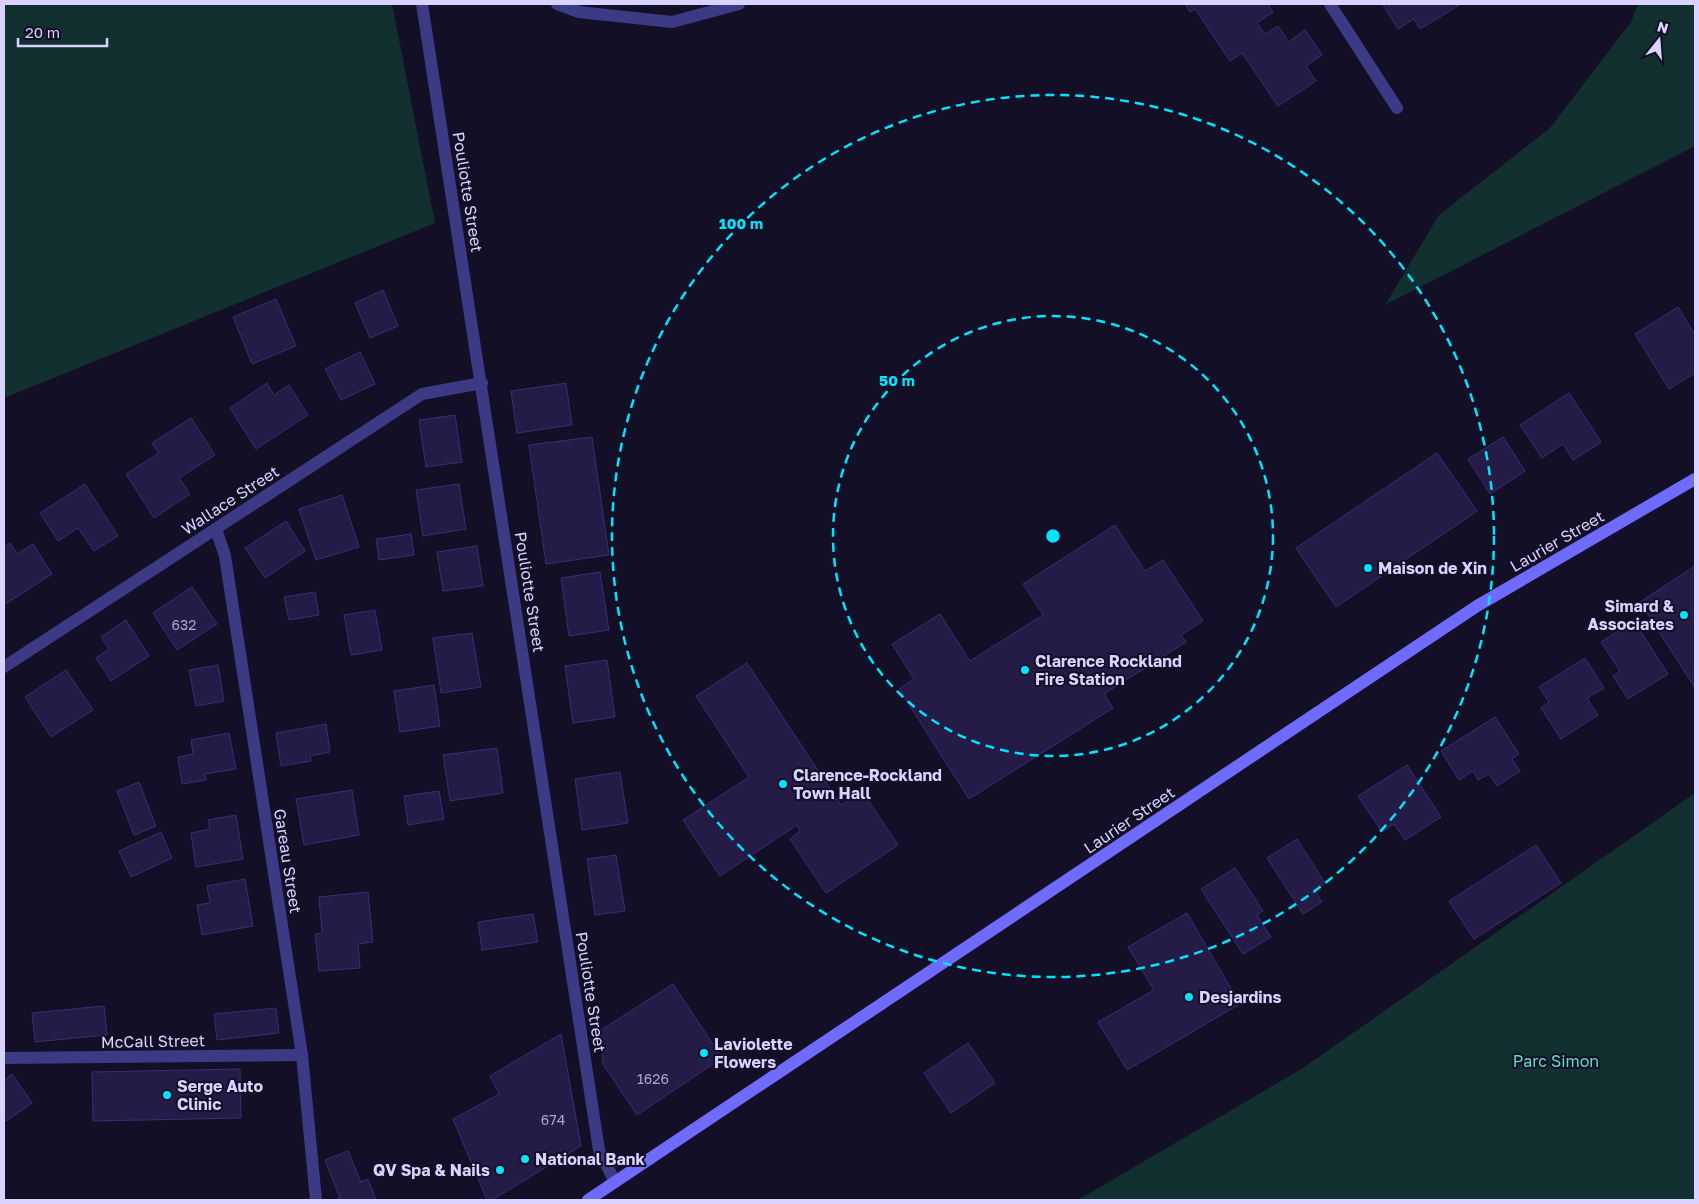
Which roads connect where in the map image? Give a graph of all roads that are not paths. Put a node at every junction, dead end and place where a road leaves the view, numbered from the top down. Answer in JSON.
{"nodes":[{"id":1,"x":422,"y":4,"type":"edge"},
{"id":2,"x":557,"y":4,"type":"edge"},
{"id":3,"x":739,"y":4,"type":"edge"},
{"id":4,"x":1330,"y":4,"type":"edge"},
{"id":5,"x":1397,"y":108,"type":"dead end"},
{"id":6,"x":482,"y":383,"type":"junction"},
{"id":7,"x":1695,"y":479,"type":"edge"},
{"id":8,"x":216,"y":529,"type":"junction"},
{"id":9,"x":4,"y":667,"type":"edge"},
{"id":10,"x":302,"y":1055,"type":"junction"},
{"id":11,"x":4,"y":1058,"type":"edge"},
{"id":12,"x":615,"y":1182,"type":"junction"},
{"id":13,"x":316,"y":1200,"type":"edge"},
{"id":14,"x":588,"y":1200,"type":"edge"}],
"edges":[{"from":1,"to":6,"type":"street","name":"Pouliotte Street"},
{"from":2,"to":3,"type":"street"},
{"from":4,"to":5,"type":"street"},
{"from":6,"to":8,"type":"street","name":"Wallace Street"},
{"from":6,"to":12,"type":"street","name":"Pouliotte Street"},
{"from":7,"to":12,"type":"main road","name":"Laurier Street"},
{"from":8,"to":9,"type":"street","name":"Wallace Street"},
{"from":8,"to":10,"type":"street","name":"Gareau Street"},
{"from":10,"to":11,"type":"street","name":"McCall Street"},
{"from":10,"to":13,"type":"street","name":"Gareau Street"},
{"from":12,"to":14,"type":"main road","name":"Laurier Street"}]}
